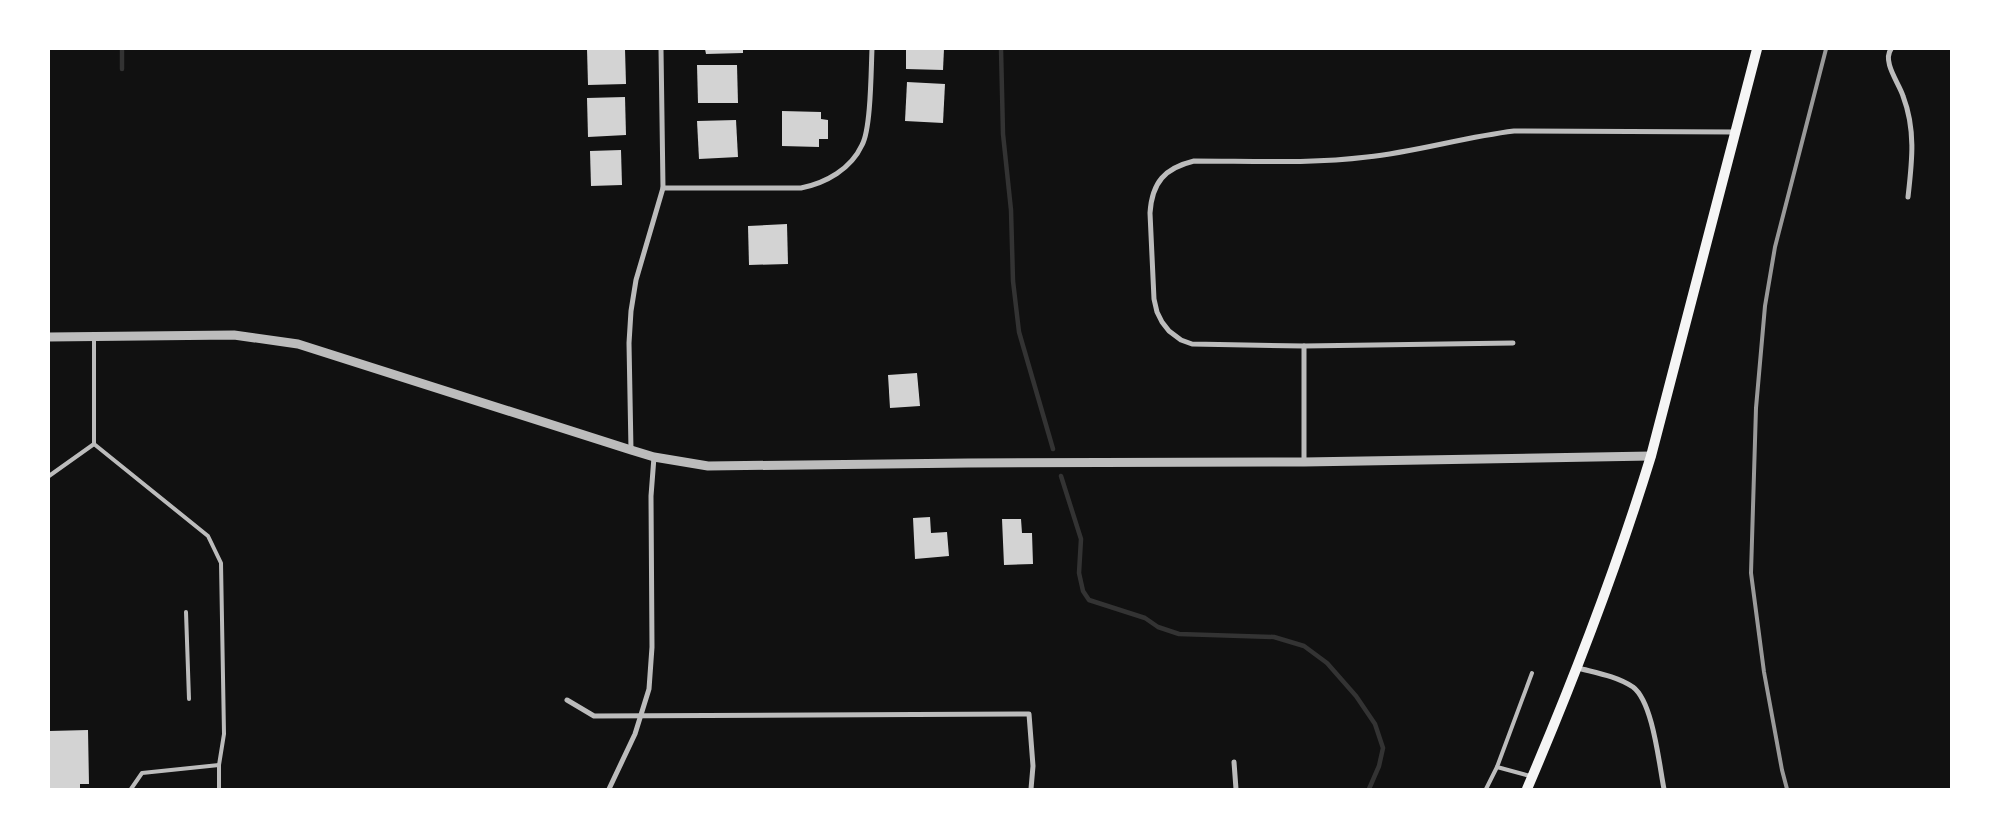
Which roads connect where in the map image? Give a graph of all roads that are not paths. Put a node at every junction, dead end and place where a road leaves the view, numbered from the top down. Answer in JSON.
{"nodes":[{"id":1,"x":661,"y":49,"type":"edge"},
{"id":2,"x":872,"y":49,"type":"edge"},
{"id":3,"x":1757,"y":49,"type":"edge"},
{"id":4,"x":1891,"y":49,"type":"edge"},
{"id":5,"x":1735,"y":132,"type":"junction"},
{"id":6,"x":663,"y":188,"type":"junction"},
{"id":7,"x":1908,"y":197,"type":"dead end"},
{"id":8,"x":49,"y":337,"type":"edge"},
{"id":9,"x":94,"y":337,"type":"junction"},
{"id":10,"x":1513,"y":343,"type":"dead end"},
{"id":11,"x":1304,"y":346,"type":"junction"},
{"id":12,"x":94,"y":444,"type":"junction"},
{"id":13,"x":630,"y":450,"type":"junction"},
{"id":14,"x":654,"y":456,"type":"junction"},
{"id":15,"x":1651,"y":456,"type":"junction"},
{"id":16,"x":1304,"y":462,"type":"junction"},
{"id":17,"x":49,"y":476,"type":"edge"},
{"id":18,"x":186,"y":612,"type":"dead end"},
{"id":19,"x":1578,"y":668,"type":"junction"},
{"id":20,"x":1532,"y":673,"type":"dead end"},
{"id":21,"x":189,"y":699,"type":"dead end"},
{"id":22,"x":567,"y":700,"type":"dead end"},
{"id":23,"x":642,"y":716,"type":"junction"},
{"id":24,"x":1234,"y":762,"type":"dead end"},
{"id":25,"x":219,"y":765,"type":"junction"},
{"id":26,"x":1497,"y":767,"type":"junction"},
{"id":27,"x":1532,"y":777,"type":"junction"},
{"id":28,"x":131,"y":789,"type":"edge"},
{"id":29,"x":219,"y":789,"type":"edge"},
{"id":30,"x":609,"y":789,"type":"edge"},
{"id":31,"x":1031,"y":789,"type":"edge"},
{"id":32,"x":1236,"y":789,"type":"edge"},
{"id":33,"x":1486,"y":789,"type":"edge"},
{"id":34,"x":1527,"y":789,"type":"edge"},
{"id":35,"x":1664,"y":789,"type":"edge"}],
"edges":[{"from":1,"to":6,"type":"street"},
{"from":2,"to":6,"type":"street"},
{"from":3,"to":5,"type":"main road"},
{"from":4,"to":7,"type":"street"},
{"from":5,"to":11,"type":"street"},
{"from":5,"to":15,"type":"main road"},
{"from":6,"to":13,"type":"street"},
{"from":8,"to":9,"type":"street"},
{"from":9,"to":12,"type":"lane"},
{"from":9,"to":13,"type":"street"},
{"from":10,"to":11,"type":"street"},
{"from":11,"to":16,"type":"street"},
{"from":12,"to":17,"type":"lane"},
{"from":12,"to":25,"type":"lane"},
{"from":13,"to":14,"type":"street"},
{"from":14,"to":16,"type":"street"},
{"from":14,"to":23,"type":"street"},
{"from":15,"to":16,"type":"street"},
{"from":15,"to":19,"type":"main road"},
{"from":18,"to":21,"type":"lane"},
{"from":19,"to":27,"type":"main road"},
{"from":19,"to":35,"type":"street"},
{"from":20,"to":26,"type":"lane"},
{"from":22,"to":23,"type":"street"},
{"from":23,"to":30,"type":"street"},
{"from":23,"to":31,"type":"street"},
{"from":24,"to":32,"type":"street"},
{"from":25,"to":28,"type":"lane"},
{"from":25,"to":29,"type":"lane"},
{"from":26,"to":27,"type":"lane"},
{"from":26,"to":33,"type":"lane"},
{"from":27,"to":34,"type":"main road"}]}
